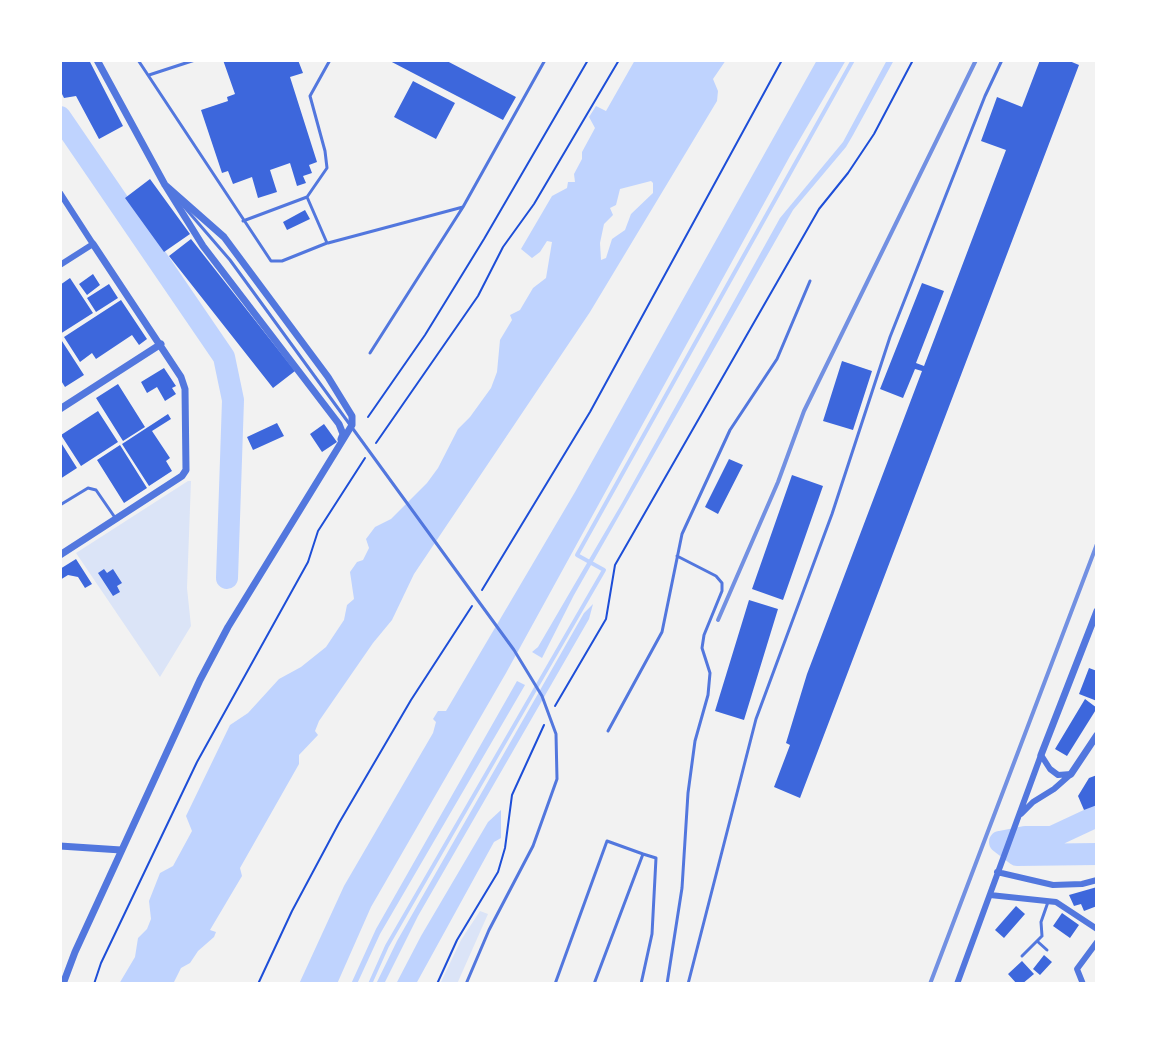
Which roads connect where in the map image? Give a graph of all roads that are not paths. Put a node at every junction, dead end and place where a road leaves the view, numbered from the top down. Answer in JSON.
{"nodes":[{"id":1,"x":97,"y":60,"type":"edge"},
{"id":2,"x":138,"y":60,"type":"edge"},
{"id":3,"x":195,"y":60,"type":"edge"},
{"id":4,"x":330,"y":60,"type":"edge"},
{"id":5,"x":545,"y":60,"type":"edge"},
{"id":6,"x":1002,"y":60,"type":"edge"},
{"id":7,"x":148,"y":75,"type":"junction"},
{"id":8,"x":165,"y":185,"type":"junction"},
{"id":9,"x":60,"y":193,"type":"edge"},
{"id":10,"x":307,"y":197,"type":"junction"},
{"id":11,"x":463,"y":207,"type":"junction"},
{"id":12,"x":243,"y":221,"type":"junction"},
{"id":13,"x":327,"y":243,"type":"junction"},
{"id":14,"x":93,"y":244,"type":"junction"},
{"id":15,"x":60,"y":265,"type":"edge"},
{"id":16,"x":810,"y":281,"type":"dead end"},
{"id":17,"x":161,"y":344,"type":"junction"},
{"id":18,"x":370,"y":353,"type":"dead end"},
{"id":19,"x":60,"y":409,"type":"edge"},
{"id":20,"x":340,"y":444,"type":"junction"},
{"id":21,"x":60,"y":505,"type":"edge"},
{"id":22,"x":116,"y":519,"type":"junction"},
{"id":23,"x":60,"y":555,"type":"edge"},
{"id":24,"x":677,"y":556,"type":"junction"},
{"id":25,"x":1097,"y":611,"type":"edge"},
{"id":26,"x":608,"y":731,"type":"dead end"},
{"id":27,"x":1097,"y":735,"type":"edge"},
{"id":28,"x":1041,"y":755,"type":"junction"},
{"id":29,"x":1071,"y":774,"type":"junction"},
{"id":30,"x":1018,"y":819,"type":"junction"},
{"id":31,"x":60,"y":846,"type":"edge"},
{"id":32,"x":121,"y":850,"type":"junction"},
{"id":33,"x":643,"y":854,"type":"junction"},
{"id":34,"x":997,"y":872,"type":"junction"},
{"id":35,"x":1097,"y":880,"type":"edge"},
{"id":36,"x":990,"y":895,"type":"junction"},
{"id":37,"x":1048,"y":901,"type":"junction"},
{"id":38,"x":1097,"y":929,"type":"edge"},
{"id":39,"x":1037,"y":941,"type":"junction"},
{"id":40,"x":1097,"y":942,"type":"edge"},
{"id":41,"x":1047,"y":950,"type":"dead end"},
{"id":42,"x":1022,"y":956,"type":"dead end"},
{"id":43,"x":63,"y":984,"type":"edge"},
{"id":44,"x":466,"y":984,"type":"edge"},
{"id":45,"x":555,"y":984,"type":"edge"},
{"id":46,"x":594,"y":984,"type":"edge"},
{"id":47,"x":641,"y":984,"type":"edge"},
{"id":48,"x":667,"y":984,"type":"edge"},
{"id":49,"x":688,"y":984,"type":"edge"},
{"id":50,"x":957,"y":984,"type":"edge"},
{"id":51,"x":1083,"y":984,"type":"edge"}],
"edges":[{"from":1,"to":8,"type":"street"},
{"from":2,"to":7,"type":"lane"},
{"from":3,"to":7,"type":"lane"},
{"from":4,"to":10,"type":"lane"},
{"from":5,"to":11,"type":"lane"},
{"from":6,"to":49,"type":"lane"},
{"from":7,"to":12,"type":"lane"},
{"from":8,"to":20,"type":"street"},
{"from":8,"to":20,"type":"street"},
{"from":8,"to":44,"type":"lane"},
{"from":9,"to":14,"type":"street"},
{"from":10,"to":12,"type":"lane"},
{"from":10,"to":13,"type":"lane"},
{"from":11,"to":13,"type":"lane"},
{"from":11,"to":18,"type":"lane"},
{"from":12,"to":13,"type":"lane"},
{"from":14,"to":15,"type":"street"},
{"from":14,"to":17,"type":"street"},
{"from":16,"to":24,"type":"lane"},
{"from":17,"to":19,"type":"street"},
{"from":17,"to":22,"type":"street"},
{"from":20,"to":32,"type":"street"},
{"from":21,"to":22,"type":"lane"},
{"from":22,"to":23,"type":"street"},
{"from":24,"to":26,"type":"lane"},
{"from":24,"to":48,"type":"lane"},
{"from":25,"to":28,"type":"street"},
{"from":27,"to":29,"type":"street"},
{"from":28,"to":29,"type":"street"},
{"from":28,"to":30,"type":"street"},
{"from":29,"to":30,"type":"street"},
{"from":30,"to":34,"type":"street"},
{"from":31,"to":32,"type":"street"},
{"from":32,"to":43,"type":"street"},
{"from":33,"to":45,"type":"lane"},
{"from":33,"to":46,"type":"lane"},
{"from":33,"to":47,"type":"lane"},
{"from":34,"to":35,"type":"street"},
{"from":34,"to":36,"type":"street"},
{"from":36,"to":37,"type":"street"},
{"from":36,"to":50,"type":"street"},
{"from":37,"to":38,"type":"street"},
{"from":37,"to":39,"type":"lane"},
{"from":39,"to":41,"type":"lane"},
{"from":39,"to":42,"type":"lane"},
{"from":40,"to":51,"type":"street"}]}
